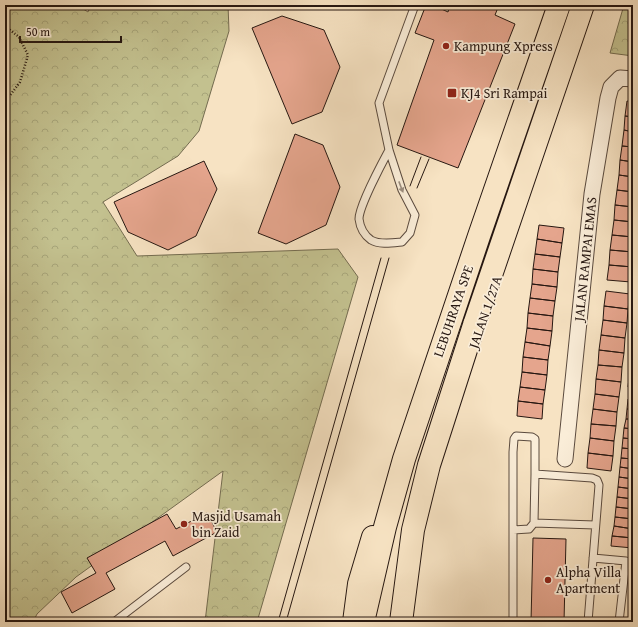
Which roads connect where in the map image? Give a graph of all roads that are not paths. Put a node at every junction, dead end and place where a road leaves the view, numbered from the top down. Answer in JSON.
{"nodes":[{"id":1,"x":415,"y":5,"type":"edge"},
{"id":2,"x":553,"y":5,"type":"edge"},
{"id":3,"x":559,"y":5,"type":"edge"},
{"id":4,"x":582,"y":5,"type":"edge"},
{"id":5,"x":591,"y":5,"type":"edge"},
{"id":6,"x":633,"y":79,"type":"edge"},
{"id":7,"x":389,"y":150,"type":"junction"},
{"id":8,"x":565,"y":458,"type":"dead end"},
{"id":9,"x":535,"y":474,"type":"junction"},
{"id":10,"x":534,"y":523,"type":"junction"},
{"id":11,"x":595,"y":525,"type":"junction"},
{"id":12,"x":514,"y":530,"type":"junction"},
{"id":13,"x":593,"y":558,"type":"junction"},
{"id":14,"x":186,"y":567,"type":"dead end"},
{"id":15,"x":396,"y":584,"type":"junction"},
{"id":16,"x":114,"y":622,"type":"edge"},
{"id":17,"x":354,"y":622,"type":"edge"},
{"id":18,"x":363,"y":622,"type":"edge"},
{"id":19,"x":392,"y":622,"type":"edge"},
{"id":20,"x":401,"y":622,"type":"edge"},
{"id":21,"x":513,"y":622,"type":"edge"},
{"id":22,"x":588,"y":622,"type":"edge"},
{"id":23,"x":619,"y":622,"type":"edge"}],
"edges":[{"from":1,"to":7,"type":"lane"},
{"from":2,"to":17,"type":"main road"},
{"from":3,"to":18,"type":"main road","name":"LEBUHRAYA SPE"},
{"from":4,"to":20,"type":"main road","name":"LEBUHRAYA SPE","bridge":true},
{"from":5,"to":15,"type":"main road","name":"JALAN 1/27A"},
{"from":6,"to":8,"type":"street","name":"JALAN RAMPAI EMAS"},
{"from":7,"to":7,"type":"lane","one_way":true},
{"from":9,"to":10,"type":"lane"},
{"from":9,"to":11,"type":"lane"},
{"from":9,"to":12,"type":"lane"},
{"from":10,"to":11,"type":"lane"},
{"from":10,"to":12,"type":"lane"},
{"from":11,"to":13,"type":"lane"},
{"from":12,"to":21,"type":"lane"},
{"from":13,"to":22,"type":"lane"},
{"from":13,"to":23,"type":"lane"},
{"from":14,"to":16,"type":"lane"},
{"from":15,"to":19,"type":"main road","name":"JALAN 1/27A"},
{"from":15,"to":20,"type":"main road"}]}
